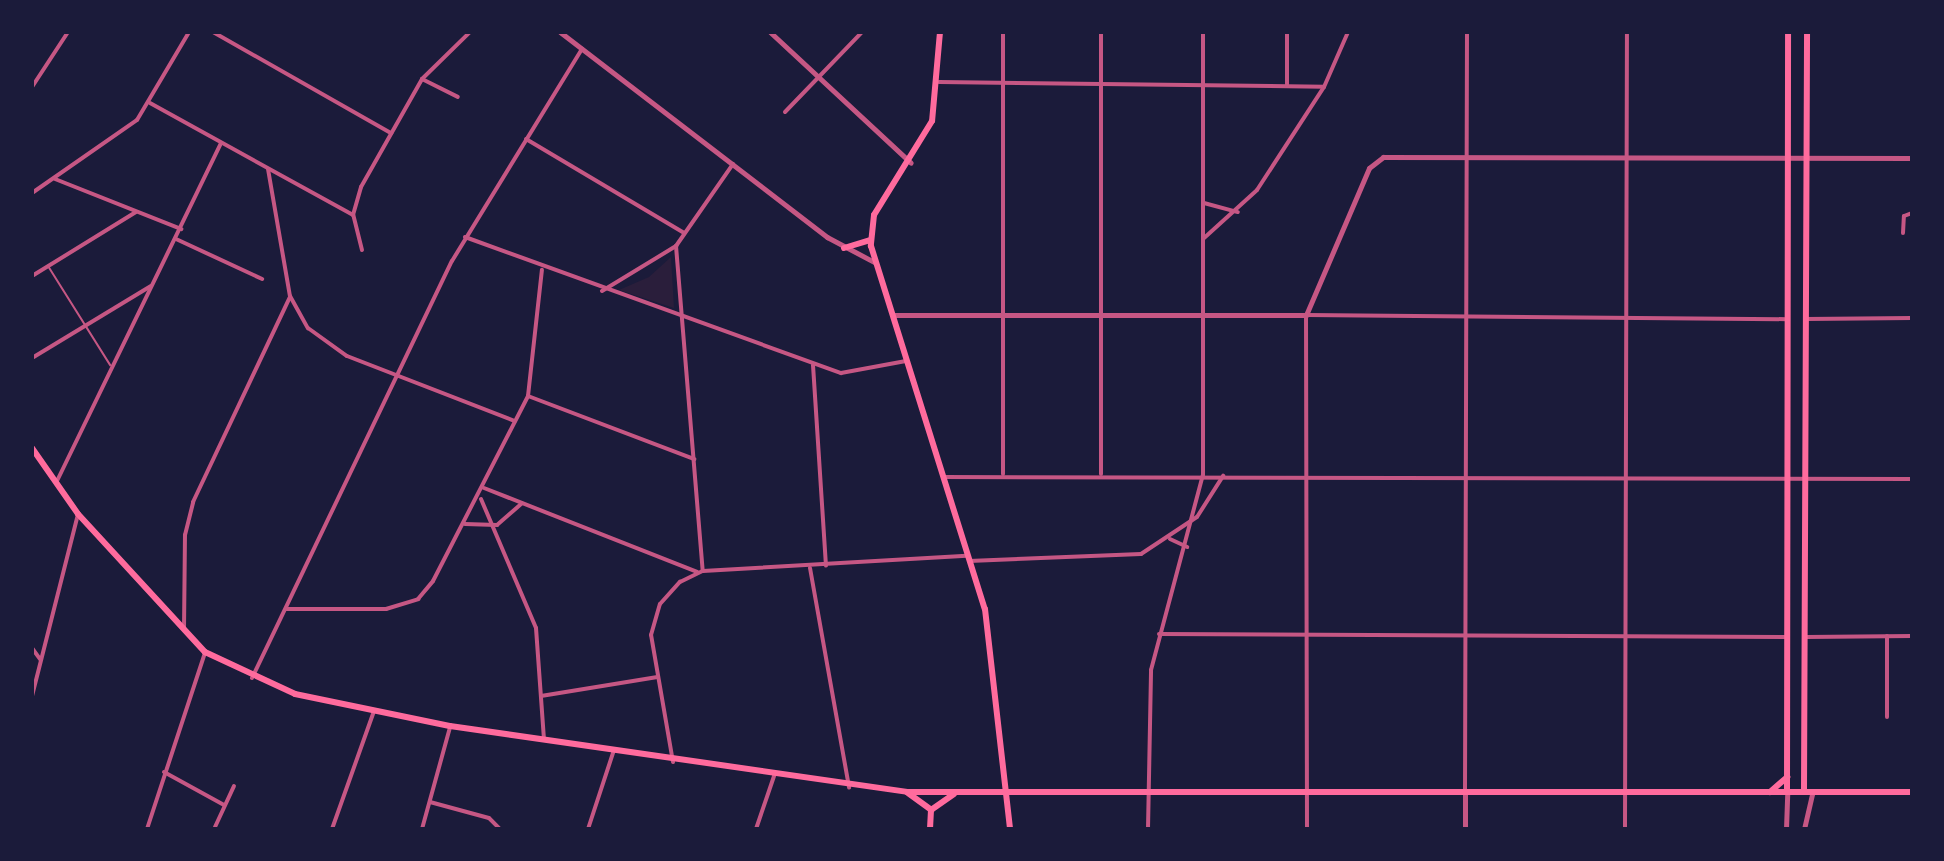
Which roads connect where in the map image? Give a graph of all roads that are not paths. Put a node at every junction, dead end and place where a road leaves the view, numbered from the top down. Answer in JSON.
{"nodes":[{"id":1,"x":68,"y":32,"type":"edge"},
{"id":2,"x":189,"y":32,"type":"edge"},
{"id":3,"x":213,"y":32,"type":"edge"},
{"id":4,"x":470,"y":32,"type":"edge"},
{"id":5,"x":560,"y":32,"type":"edge"},
{"id":6,"x":770,"y":32,"type":"edge"},
{"id":7,"x":862,"y":32,"type":"edge"},
{"id":8,"x":940,"y":32,"type":"edge"},
{"id":9,"x":1003,"y":32,"type":"edge"},
{"id":10,"x":1101,"y":32,"type":"edge"},
{"id":11,"x":1203,"y":32,"type":"edge"},
{"id":12,"x":1287,"y":32,"type":"edge"},
{"id":13,"x":1348,"y":32,"type":"edge"},
{"id":14,"x":1467,"y":32,"type":"edge"},
{"id":15,"x":1627,"y":32,"type":"edge"},
{"id":16,"x":1788,"y":32,"type":"edge"},
{"id":17,"x":1807,"y":32,"type":"edge"},
{"id":18,"x":582,"y":49,"type":"junction"},
{"id":19,"x":817,"y":77,"type":"junction"},
{"id":20,"x":422,"y":79,"type":"junction"},
{"id":21,"x":939,"y":82,"type":"junction"},
{"id":22,"x":1101,"y":86,"type":"junction"},
{"id":23,"x":1203,"y":86,"type":"junction"},
{"id":24,"x":1287,"y":86,"type":"junction"},
{"id":25,"x":32,"y":87,"type":"edge"},
{"id":26,"x":1003,"y":87,"type":"junction"},
{"id":27,"x":1324,"y":87,"type":"junction"},
{"id":28,"x":458,"y":97,"type":"dead end"},
{"id":29,"x":150,"y":103,"type":"junction"},
{"id":30,"x":785,"y":112,"type":"dead end"},
{"id":31,"x":391,"y":133,"type":"junction"},
{"id":32,"x":526,"y":139,"type":"junction"},
{"id":33,"x":221,"y":143,"type":"junction"},
{"id":34,"x":1626,"y":157,"type":"junction"},
{"id":35,"x":1788,"y":158,"type":"junction"},
{"id":36,"x":1807,"y":158,"type":"junction"},
{"id":37,"x":1912,"y":158,"type":"edge"},
{"id":38,"x":1466,"y":159,"type":"junction"},
{"id":39,"x":911,"y":163,"type":"junction"},
{"id":40,"x":733,"y":164,"type":"junction"},
{"id":41,"x":268,"y":169,"type":"junction"},
{"id":42,"x":55,"y":179,"type":"junction"},
{"id":43,"x":32,"y":193,"type":"edge"},
{"id":44,"x":1203,"y":203,"type":"junction"},
{"id":45,"x":136,"y":212,"type":"junction"},
{"id":46,"x":1241,"y":212,"type":"junction"},
{"id":47,"x":1912,"y":213,"type":"edge"},
{"id":48,"x":353,"y":215,"type":"junction"},
{"id":49,"x":181,"y":229,"type":"junction"},
{"id":50,"x":684,"y":233,"type":"junction"},
{"id":51,"x":1903,"y":233,"type":"dead end"},
{"id":52,"x":465,"y":237,"type":"junction"},
{"id":53,"x":176,"y":239,"type":"junction"},
{"id":54,"x":1203,"y":239,"type":"junction"},
{"id":55,"x":871,"y":240,"type":"junction"},
{"id":56,"x":676,"y":246,"type":"junction"},
{"id":57,"x":844,"y":248,"type":"junction"},
{"id":58,"x":362,"y":250,"type":"dead end"},
{"id":59,"x":874,"y":262,"type":"junction"},
{"id":60,"x":48,"y":266,"type":"junction"},
{"id":61,"x":542,"y":270,"type":"junction"},
{"id":62,"x":32,"y":276,"type":"edge"},
{"id":63,"x":262,"y":279,"type":"dead end"},
{"id":64,"x":153,"y":285,"type":"junction"},
{"id":65,"x":600,"y":292,"type":"junction"},
{"id":66,"x":290,"y":296,"type":"junction"},
{"id":67,"x":893,"y":315,"type":"junction"},
{"id":68,"x":1003,"y":315,"type":"junction"},
{"id":69,"x":1101,"y":315,"type":"junction"},
{"id":70,"x":1203,"y":315,"type":"junction"},
{"id":71,"x":1306,"y":315,"type":"junction"},
{"id":72,"x":1467,"y":318,"type":"junction"},
{"id":73,"x":1912,"y":318,"type":"edge"},
{"id":74,"x":1627,"y":319,"type":"junction"},
{"id":75,"x":1787,"y":319,"type":"junction"},
{"id":76,"x":1806,"y":319,"type":"junction"},
{"id":77,"x":686,"y":322,"type":"junction"},
{"id":78,"x":85,"y":326,"type":"junction"},
{"id":79,"x":32,"y":358,"type":"edge"},
{"id":80,"x":906,"y":361,"type":"junction"},
{"id":81,"x":813,"y":365,"type":"junction"},
{"id":82,"x":113,"y":370,"type":"junction"},
{"id":83,"x":396,"y":377,"type":"junction"},
{"id":84,"x":528,"y":396,"type":"junction"},
{"id":85,"x":515,"y":421,"type":"junction"},
{"id":86,"x":32,"y":448,"type":"edge"},
{"id":87,"x":694,"y":459,"type":"junction"},
{"id":88,"x":1003,"y":474,"type":"junction"},
{"id":89,"x":1101,"y":474,"type":"junction"},
{"id":90,"x":1203,"y":475,"type":"junction"},
{"id":91,"x":1223,"y":476,"type":"junction"},
{"id":92,"x":943,"y":477,"type":"junction"},
{"id":93,"x":1307,"y":477,"type":"junction"},
{"id":94,"x":1626,"y":477,"type":"junction"},
{"id":95,"x":1466,"y":478,"type":"junction"},
{"id":96,"x":1787,"y":478,"type":"junction"},
{"id":97,"x":1807,"y":479,"type":"junction"},
{"id":98,"x":1912,"y":479,"type":"edge"},
{"id":99,"x":55,"y":484,"type":"junction"},
{"id":100,"x":484,"y":488,"type":"junction"},
{"id":101,"x":480,"y":497,"type":"junction"},
{"id":102,"x":522,"y":503,"type":"junction"},
{"id":103,"x":78,"y":514,"type":"junction"},
{"id":104,"x":1197,"y":517,"type":"junction"},
{"id":105,"x":465,"y":524,"type":"junction"},
{"id":106,"x":497,"y":525,"type":"junction"},
{"id":107,"x":1170,"y":539,"type":"junction"},
{"id":108,"x":1187,"y":547,"type":"junction"},
{"id":109,"x":968,"y":558,"type":"junction"},
{"id":110,"x":826,"y":566,"type":"junction"},
{"id":111,"x":810,"y":568,"type":"junction"},
{"id":112,"x":700,"y":572,"type":"junction"},
{"id":113,"x":286,"y":609,"type":"junction"},
{"id":114,"x":184,"y":631,"type":"junction"},
{"id":115,"x":1159,"y":634,"type":"junction"},
{"id":116,"x":1306,"y":636,"type":"junction"},
{"id":117,"x":1467,"y":636,"type":"junction"},
{"id":118,"x":1887,"y":636,"type":"junction"},
{"id":119,"x":1912,"y":636,"type":"edge"},
{"id":120,"x":1625,"y":637,"type":"junction"},
{"id":121,"x":1787,"y":637,"type":"junction"},
{"id":122,"x":1806,"y":637,"type":"junction"},
{"id":123,"x":32,"y":648,"type":"edge"},
{"id":124,"x":205,"y":652,"type":"junction"},
{"id":125,"x":40,"y":659,"type":"junction"},
{"id":126,"x":657,"y":677,"type":"junction"},
{"id":127,"x":252,"y":678,"type":"junction"},
{"id":128,"x":32,"y":696,"type":"edge"},
{"id":129,"x":541,"y":696,"type":"junction"},
{"id":130,"x":374,"y":711,"type":"junction"},
{"id":131,"x":1887,"y":717,"type":"dead end"},
{"id":132,"x":450,"y":726,"type":"junction"},
{"id":133,"x":544,"y":740,"type":"junction"},
{"id":134,"x":614,"y":750,"type":"junction"},
{"id":135,"x":673,"y":762,"type":"junction"},
{"id":136,"x":164,"y":772,"type":"junction"},
{"id":137,"x":774,"y":776,"type":"junction"},
{"id":138,"x":1787,"y":777,"type":"junction"},
{"id":139,"x":234,"y":786,"type":"dead end"},
{"id":140,"x":849,"y":788,"type":"junction"},
{"id":141,"x":1007,"y":791,"type":"junction"},
{"id":142,"x":1148,"y":791,"type":"junction"},
{"id":143,"x":1787,"y":791,"type":"junction"},
{"id":144,"x":1804,"y":791,"type":"junction"},
{"id":145,"x":1813,"y":791,"type":"junction"},
{"id":146,"x":907,"y":792,"type":"junction"},
{"id":147,"x":959,"y":792,"type":"junction"},
{"id":148,"x":1307,"y":792,"type":"junction"},
{"id":149,"x":1770,"y":792,"type":"junction"},
{"id":150,"x":1912,"y":792,"type":"edge"},
{"id":151,"x":1465,"y":793,"type":"junction"},
{"id":152,"x":1625,"y":794,"type":"junction"},
{"id":153,"x":430,"y":802,"type":"junction"},
{"id":154,"x":224,"y":805,"type":"junction"},
{"id":155,"x":931,"y":810,"type":"junction"},
{"id":156,"x":215,"y":827,"type":"dead end"},
{"id":157,"x":147,"y":829,"type":"edge"},
{"id":158,"x":332,"y":829,"type":"edge"},
{"id":159,"x":422,"y":829,"type":"edge"},
{"id":160,"x":500,"y":829,"type":"edge"},
{"id":161,"x":588,"y":829,"type":"edge"},
{"id":162,"x":756,"y":829,"type":"edge"},
{"id":163,"x":930,"y":829,"type":"edge"},
{"id":164,"x":1010,"y":829,"type":"edge"},
{"id":165,"x":1148,"y":829,"type":"edge"},
{"id":166,"x":1307,"y":829,"type":"edge"},
{"id":167,"x":1465,"y":829,"type":"edge"},
{"id":168,"x":1625,"y":829,"type":"edge"},
{"id":169,"x":1786,"y":829,"type":"edge"},
{"id":170,"x":1804,"y":829,"type":"edge"}],
"edges":[{"from":1,"to":25,"type":"street"},
{"from":2,"to":29,"type":"street"},
{"from":3,"to":31,"type":"street"},
{"from":4,"to":20,"type":"street"},
{"from":5,"to":18,"type":"street"},
{"from":6,"to":19,"type":"street"},
{"from":7,"to":19,"type":"street"},
{"from":8,"to":21,"type":"main road"},
{"from":9,"to":26,"type":"street"},
{"from":10,"to":22,"type":"street"},
{"from":11,"to":23,"type":"street"},
{"from":12,"to":24,"type":"street"},
{"from":13,"to":27,"type":"street"},
{"from":14,"to":38,"type":"street"},
{"from":15,"to":34,"type":"street"},
{"from":16,"to":35,"type":"main road"},
{"from":17,"to":36,"type":"main road"},
{"from":18,"to":32,"type":"street"},
{"from":18,"to":40,"type":"street"},
{"from":19,"to":30,"type":"street"},
{"from":19,"to":39,"type":"street"},
{"from":20,"to":28,"type":"street"},
{"from":20,"to":31,"type":"street"},
{"from":21,"to":26,"type":"street"},
{"from":21,"to":39,"type":"main road"},
{"from":22,"to":23,"type":"street"},
{"from":22,"to":26,"type":"street"},
{"from":22,"to":69,"type":"street"},
{"from":23,"to":24,"type":"street"},
{"from":23,"to":44,"type":"street"},
{"from":24,"to":27,"type":"street"},
{"from":26,"to":68,"type":"street"},
{"from":27,"to":46,"type":"street"},
{"from":29,"to":33,"type":"street"},
{"from":29,"to":42,"type":"street"},
{"from":31,"to":48,"type":"street"},
{"from":32,"to":50,"type":"street"},
{"from":32,"to":52,"type":"street"},
{"from":33,"to":41,"type":"street"},
{"from":33,"to":49,"type":"street"},
{"from":34,"to":35,"type":"street"},
{"from":34,"to":38,"type":"street"},
{"from":34,"to":74,"type":"street"},
{"from":35,"to":36,"type":"street"},
{"from":35,"to":75,"type":"main road"},
{"from":36,"to":37,"type":"street"},
{"from":36,"to":76,"type":"main road"},
{"from":38,"to":71,"type":"street"},
{"from":38,"to":72,"type":"street"},
{"from":39,"to":55,"type":"main road"},
{"from":40,"to":50,"type":"street"},
{"from":40,"to":57,"type":"street"},
{"from":41,"to":48,"type":"street"},
{"from":41,"to":66,"type":"street"},
{"from":42,"to":43,"type":"street"},
{"from":42,"to":45,"type":"street"},
{"from":44,"to":46,"type":"street"},
{"from":44,"to":54,"type":"street"},
{"from":45,"to":49,"type":"street"},
{"from":45,"to":60,"type":"street"},
{"from":46,"to":54,"type":"street"},
{"from":47,"to":51,"type":"street"},
{"from":48,"to":58,"type":"street"},
{"from":49,"to":53,"type":"street"},
{"from":50,"to":56,"type":"street"},
{"from":52,"to":61,"type":"street"},
{"from":52,"to":83,"type":"street"},
{"from":53,"to":63,"type":"street"},
{"from":53,"to":64,"type":"street"},
{"from":54,"to":70,"type":"street"},
{"from":55,"to":57,"type":"main road"},
{"from":55,"to":59,"type":"main road"},
{"from":56,"to":65,"type":"street"},
{"from":56,"to":77,"type":"street"},
{"from":57,"to":59,"type":"street"},
{"from":59,"to":67,"type":"main road"},
{"from":60,"to":62,"type":"street"},
{"from":60,"to":78,"type":"lane"},
{"from":61,"to":65,"type":"street"},
{"from":61,"to":84,"type":"street"},
{"from":64,"to":78,"type":"street"},
{"from":64,"to":82,"type":"street"},
{"from":65,"to":77,"type":"street"},
{"from":66,"to":83,"type":"street"},
{"from":66,"to":114,"type":"street"},
{"from":67,"to":68,"type":"street"},
{"from":67,"to":80,"type":"main road"},
{"from":68,"to":69,"type":"street"},
{"from":68,"to":88,"type":"street"},
{"from":69,"to":70,"type":"street"},
{"from":69,"to":89,"type":"street"},
{"from":70,"to":71,"type":"street"},
{"from":70,"to":90,"type":"street"},
{"from":71,"to":72,"type":"street"},
{"from":71,"to":93,"type":"street"},
{"from":72,"to":74,"type":"street"},
{"from":72,"to":95,"type":"street"},
{"from":73,"to":76,"type":"street"},
{"from":74,"to":75,"type":"street"},
{"from":74,"to":94,"type":"street"},
{"from":75,"to":96,"type":"main road"},
{"from":76,"to":97,"type":"main road"},
{"from":77,"to":81,"type":"street"},
{"from":77,"to":87,"type":"street"},
{"from":78,"to":79,"type":"street"},
{"from":78,"to":82,"type":"lane"},
{"from":80,"to":81,"type":"street"},
{"from":80,"to":92,"type":"main road"},
{"from":81,"to":110,"type":"street"},
{"from":82,"to":99,"type":"street"},
{"from":83,"to":85,"type":"street"},
{"from":83,"to":113,"type":"street"},
{"from":84,"to":85,"type":"street"},
{"from":84,"to":87,"type":"street"},
{"from":85,"to":100,"type":"street"},
{"from":86,"to":99,"type":"main road"},
{"from":87,"to":112,"type":"street"},
{"from":88,"to":89,"type":"street"},
{"from":88,"to":92,"type":"street"},
{"from":89,"to":90,"type":"street"},
{"from":90,"to":91,"type":"street"},
{"from":90,"to":104,"type":"street"},
{"from":91,"to":93,"type":"street"},
{"from":91,"to":104,"type":"street"},
{"from":92,"to":109,"type":"main road"},
{"from":93,"to":95,"type":"street"},
{"from":93,"to":116,"type":"street"},
{"from":94,"to":95,"type":"street"},
{"from":94,"to":96,"type":"street"},
{"from":94,"to":120,"type":"street"},
{"from":95,"to":117,"type":"street"},
{"from":96,"to":97,"type":"street"},
{"from":96,"to":121,"type":"main road"},
{"from":97,"to":98,"type":"street"},
{"from":97,"to":122,"type":"main road"},
{"from":99,"to":103,"type":"main road"},
{"from":100,"to":101,"type":"street"},
{"from":100,"to":102,"type":"street"},
{"from":101,"to":105,"type":"street"},
{"from":101,"to":106,"type":"street"},
{"from":102,"to":106,"type":"street"},
{"from":102,"to":112,"type":"street"},
{"from":103,"to":114,"type":"main road"},
{"from":103,"to":125,"type":"street"},
{"from":104,"to":107,"type":"street"},
{"from":104,"to":108,"type":"street"},
{"from":105,"to":106,"type":"street"},
{"from":105,"to":113,"type":"street"},
{"from":106,"to":129,"type":"street"},
{"from":107,"to":108,"type":"street"},
{"from":107,"to":109,"type":"street"},
{"from":108,"to":115,"type":"street"},
{"from":109,"to":110,"type":"street"},
{"from":109,"to":141,"type":"main road"},
{"from":110,"to":111,"type":"street"},
{"from":111,"to":112,"type":"street"},
{"from":111,"to":140,"type":"street"},
{"from":112,"to":126,"type":"street"},
{"from":113,"to":127,"type":"street"},
{"from":114,"to":124,"type":"main road"},
{"from":115,"to":116,"type":"street"},
{"from":115,"to":142,"type":"street"},
{"from":116,"to":117,"type":"street"},
{"from":116,"to":148,"type":"street"},
{"from":117,"to":120,"type":"street"},
{"from":117,"to":151,"type":"street"},
{"from":118,"to":119,"type":"street"},
{"from":118,"to":122,"type":"street"},
{"from":118,"to":131,"type":"street"},
{"from":120,"to":121,"type":"street"},
{"from":120,"to":152,"type":"street"},
{"from":121,"to":138,"type":"main road"},
{"from":122,"to":144,"type":"main road"},
{"from":123,"to":125,"type":"street"},
{"from":124,"to":127,"type":"main road"},
{"from":124,"to":136,"type":"street"},
{"from":125,"to":128,"type":"street"},
{"from":126,"to":129,"type":"street"},
{"from":126,"to":135,"type":"street"},
{"from":127,"to":130,"type":"main road"},
{"from":129,"to":133,"type":"street"},
{"from":130,"to":132,"type":"main road"},
{"from":130,"to":158,"type":"street"},
{"from":132,"to":133,"type":"main road"},
{"from":132,"to":153,"type":"street"},
{"from":133,"to":134,"type":"main road"},
{"from":134,"to":135,"type":"main road"},
{"from":134,"to":161,"type":"street"},
{"from":135,"to":137,"type":"main road"},
{"from":136,"to":154,"type":"street"},
{"from":136,"to":157,"type":"street"},
{"from":137,"to":140,"type":"main road"},
{"from":137,"to":162,"type":"street"},
{"from":138,"to":143,"type":"main road"},
{"from":138,"to":149,"type":"main road"},
{"from":139,"to":154,"type":"street"},
{"from":140,"to":146,"type":"main road"},
{"from":141,"to":142,"type":"main road"},
{"from":141,"to":147,"type":"main road"},
{"from":141,"to":164,"type":"main road"},
{"from":142,"to":148,"type":"main road"},
{"from":142,"to":165,"type":"street"},
{"from":143,"to":144,"type":"main road"},
{"from":143,"to":149,"type":"main road"},
{"from":143,"to":169,"type":"street"},
{"from":144,"to":145,"type":"main road"},
{"from":145,"to":150,"type":"main road"},
{"from":145,"to":170,"type":"street"},
{"from":146,"to":147,"type":"main road"},
{"from":146,"to":155,"type":"main road"},
{"from":147,"to":155,"type":"main road"},
{"from":148,"to":151,"type":"main road"},
{"from":148,"to":166,"type":"street"},
{"from":149,"to":152,"type":"main road"},
{"from":151,"to":152,"type":"main road"},
{"from":151,"to":167,"type":"street"},
{"from":152,"to":168,"type":"street"},
{"from":153,"to":159,"type":"street"},
{"from":153,"to":160,"type":"street"},
{"from":154,"to":156,"type":"street"},
{"from":155,"to":163,"type":"main road"}]}
